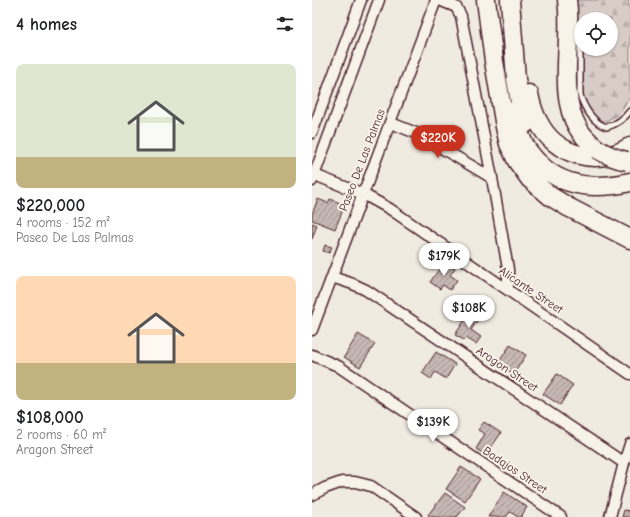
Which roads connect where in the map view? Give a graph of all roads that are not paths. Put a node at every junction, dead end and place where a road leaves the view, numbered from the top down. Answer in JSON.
{"nodes":[{"id":1,"x":361,"y":0,"type":"edge"},
{"id":2,"x":378,"y":0,"type":"edge"},
{"id":3,"x":437,"y":0,"type":"edge"},
{"id":4,"x":486,"y":0,"type":"edge"},
{"id":5,"x":497,"y":0,"type":"edge"},
{"id":6,"x":510,"y":0,"type":"edge"},
{"id":7,"x":522,"y":0,"type":"edge"},
{"id":8,"x":567,"y":0,"type":"edge"},
{"id":9,"x":569,"y":31,"type":"junction"},
{"id":10,"x":630,"y":111,"type":"edge"},
{"id":11,"x":391,"y":123,"type":"junction"},
{"id":12,"x":312,"y":133,"type":"edge"},
{"id":13,"x":629,"y":161,"type":"edge"},
{"id":14,"x":313,"y":177,"type":"edge"},
{"id":15,"x":492,"y":178,"type":"junction"},
{"id":16,"x":630,"y":182,"type":"edge"},
{"id":17,"x":363,"y":194,"type":"junction"},
{"id":18,"x":630,"y":239,"type":"edge"},
{"id":19,"x":332,"y":276,"type":"junction"},
{"id":20,"x":508,"y":290,"type":"junction"},
{"id":21,"x":312,"y":330,"type":"edge"},
{"id":22,"x":312,"y":355,"type":"edge"},
{"id":23,"x":630,"y":374,"type":"edge"},
{"id":24,"x":630,"y":444,"type":"edge"},
{"id":25,"x":624,"y":463,"type":"junction"},
{"id":26,"x":312,"y":495,"type":"edge"},
{"id":27,"x":416,"y":517,"type":"edge"},
{"id":28,"x":561,"y":517,"type":"edge"},
{"id":29,"x":610,"y":517,"type":"edge"}],
"edges":[{"from":1,"to":12,"type":"street"},
{"from":2,"to":14,"type":"street"},
{"from":3,"to":11,"type":"street","name":"Paseo De Las Palmas"},
{"from":3,"to":15,"type":"street","name":"Paseo De Las Palmas"},
{"from":4,"to":18,"type":"highway"},
{"from":5,"to":16,"type":"highway"},
{"from":6,"to":13,"type":"highway"},
{"from":7,"to":13,"type":"highway"},
{"from":8,"to":9,"type":"highway"},
{"from":9,"to":10,"type":"lane"},
{"from":9,"to":13,"type":"highway","bridge":true},
{"from":11,"to":15,"type":"street"},
{"from":11,"to":17,"type":"street","name":"Paseo De Las Palmas"},
{"from":14,"to":17,"type":"street","name":"Alicante Street"},
{"from":15,"to":20,"type":"street","name":"Paseo De Las Palmas"},
{"from":17,"to":19,"type":"street","name":"Paseo De Las Palmas"},
{"from":17,"to":20,"type":"street","name":"Alicante Street"},
{"from":19,"to":21,"type":"street","name":"Paseo De Las Palmas"},
{"from":19,"to":25,"type":"street","name":"Aragon Street"},
{"from":20,"to":23,"type":"street","name":"Alicante Street"},
{"from":22,"to":28,"type":"street","name":"Badajos Street"},
{"from":24,"to":25,"type":"street"},
{"from":25,"to":29,"type":"street"},
{"from":26,"to":27,"type":"street"}]}
